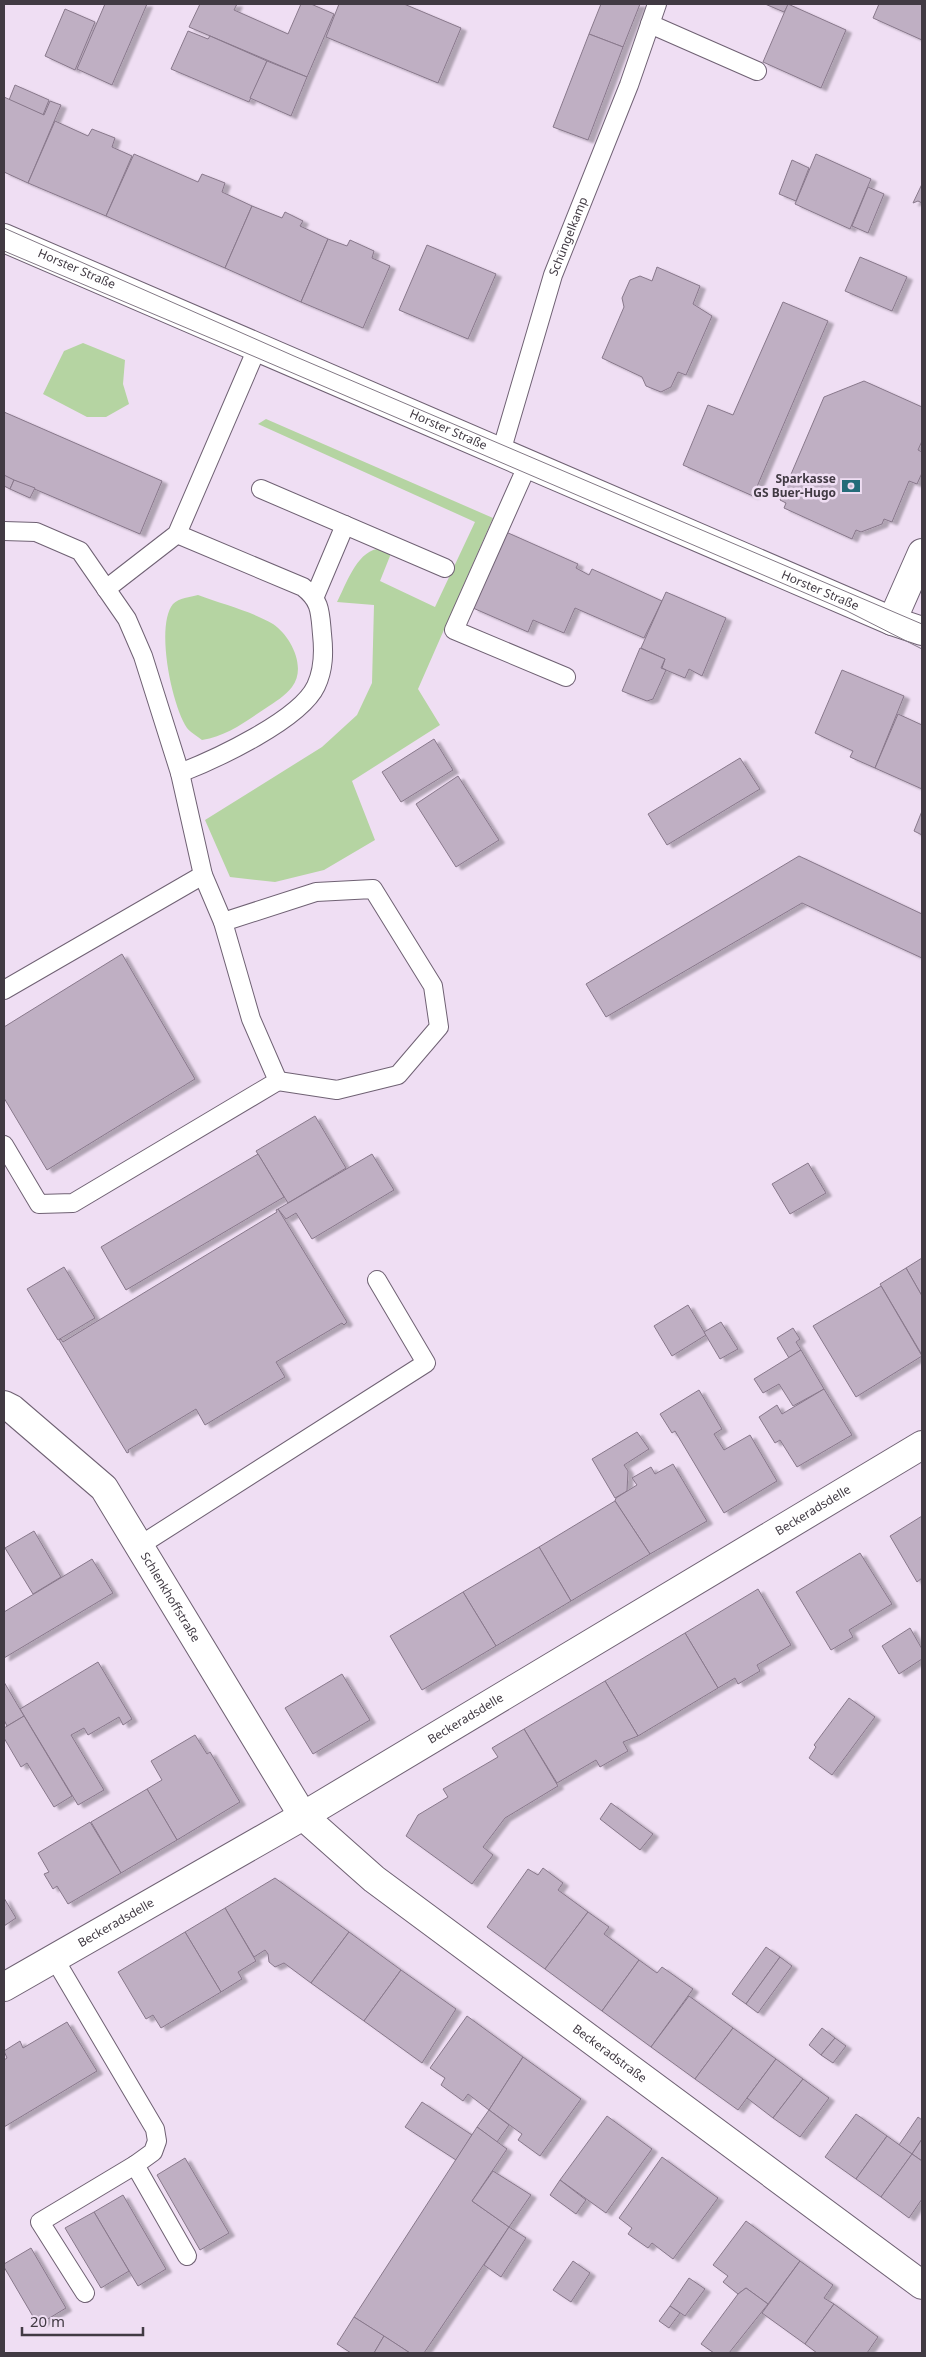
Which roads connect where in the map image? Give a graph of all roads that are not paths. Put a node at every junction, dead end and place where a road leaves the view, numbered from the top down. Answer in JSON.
{"nodes":[{"id":1,"x":657,"y":4,"type":"edge"},
{"id":2,"x":650,"y":24,"type":"junction"},
{"id":3,"x":757,"y":71,"type":"dead end"},
{"id":4,"x":4,"y":238,"type":"edge"},
{"id":5,"x":258,"y":346,"type":"junction"},
{"id":6,"x":501,"y":452,"type":"junction"},
{"id":7,"x":528,"y":464,"type":"junction"},
{"id":8,"x":261,"y":489,"type":"dead end"},
{"id":9,"x":345,"y":525,"type":"junction"},
{"id":10,"x":4,"y":531,"type":"edge"},
{"id":11,"x":177,"y":534,"type":"junction"},
{"id":12,"x":922,"y":553,"type":"edge"},
{"id":13,"x":445,"y":568,"type":"dead end"},
{"id":14,"x":106,"y":590,"type":"junction"},
{"id":15,"x":315,"y":596,"type":"junction"},
{"id":16,"x":892,"y":621,"type":"junction"},
{"id":17,"x":922,"y":631,"type":"edge"},
{"id":18,"x":922,"y":639,"type":"edge"},
{"id":19,"x":566,"y":676,"type":"dead end"},
{"id":20,"x":180,"y":773,"type":"junction"},
{"id":21,"x":203,"y":875,"type":"junction"},
{"id":22,"x":223,"y":922,"type":"junction"},
{"id":23,"x":4,"y":990,"type":"edge"},
{"id":24,"x":278,"y":1081,"type":"junction"},
{"id":25,"x":4,"y":1145,"type":"edge"},
{"id":26,"x":377,"y":1280,"type":"dead end"},
{"id":27,"x":4,"y":1405,"type":"edge"},
{"id":28,"x":922,"y":1445,"type":"edge"},
{"id":29,"x":139,"y":1546,"type":"junction"},
{"id":30,"x":303,"y":1816,"type":"junction"},
{"id":31,"x":54,"y":1958,"type":"junction"},
{"id":32,"x":4,"y":1987,"type":"edge"},
{"id":33,"x":135,"y":2165,"type":"junction"},
{"id":34,"x":187,"y":2256,"type":"dead end"},
{"id":35,"x":922,"y":2285,"type":"edge"},
{"id":36,"x":85,"y":2293,"type":"dead end"}],
"edges":[{"from":1,"to":2,"type":"lane","name":"Schüngelkamp"},
{"from":2,"to":3,"type":"lane"},
{"from":2,"to":6,"type":"lane","name":"Schüngelkamp"},
{"from":4,"to":5,"type":"street","name":"Horster Straße"},
{"from":5,"to":6,"type":"street","name":"Horster Straße"},
{"from":5,"to":11,"type":"lane"},
{"from":6,"to":7,"type":"street","name":"Horster Straße"},
{"from":7,"to":16,"type":"street","name":"Horster Straße"},
{"from":7,"to":19,"type":"lane"},
{"from":8,"to":9,"type":"lane"},
{"from":9,"to":13,"type":"lane"},
{"from":9,"to":15,"type":"lane"},
{"from":10,"to":14,"type":"lane"},
{"from":11,"to":14,"type":"lane"},
{"from":11,"to":15,"type":"lane"},
{"from":12,"to":16,"type":"street"},
{"from":14,"to":20,"type":"lane"},
{"from":15,"to":20,"type":"lane"},
{"from":16,"to":17,"type":"street","name":"Horster Straße"},
{"from":16,"to":18,"type":"street","name":"Horster Straße"},
{"from":20,"to":21,"type":"lane"},
{"from":21,"to":22,"type":"lane"},
{"from":21,"to":23,"type":"lane"},
{"from":22,"to":24,"type":"lane"},
{"from":22,"to":24,"type":"lane"},
{"from":24,"to":25,"type":"lane"},
{"from":26,"to":29,"type":"lane"},
{"from":27,"to":29,"type":"street","name":"Schlenkhoffstraße"},
{"from":28,"to":30,"type":"street","name":"Beckeradsdelle"},
{"from":29,"to":30,"type":"street","name":"Schlenkhoffstraße"},
{"from":30,"to":31,"type":"street","name":"Beckeradsdelle"},
{"from":30,"to":35,"type":"street","name":"Beckeradstraße"},
{"from":31,"to":32,"type":"street","name":"Beckeradsdelle"},
{"from":31,"to":33,"type":"lane"},
{"from":33,"to":34,"type":"lane"},
{"from":33,"to":36,"type":"lane"}]}
